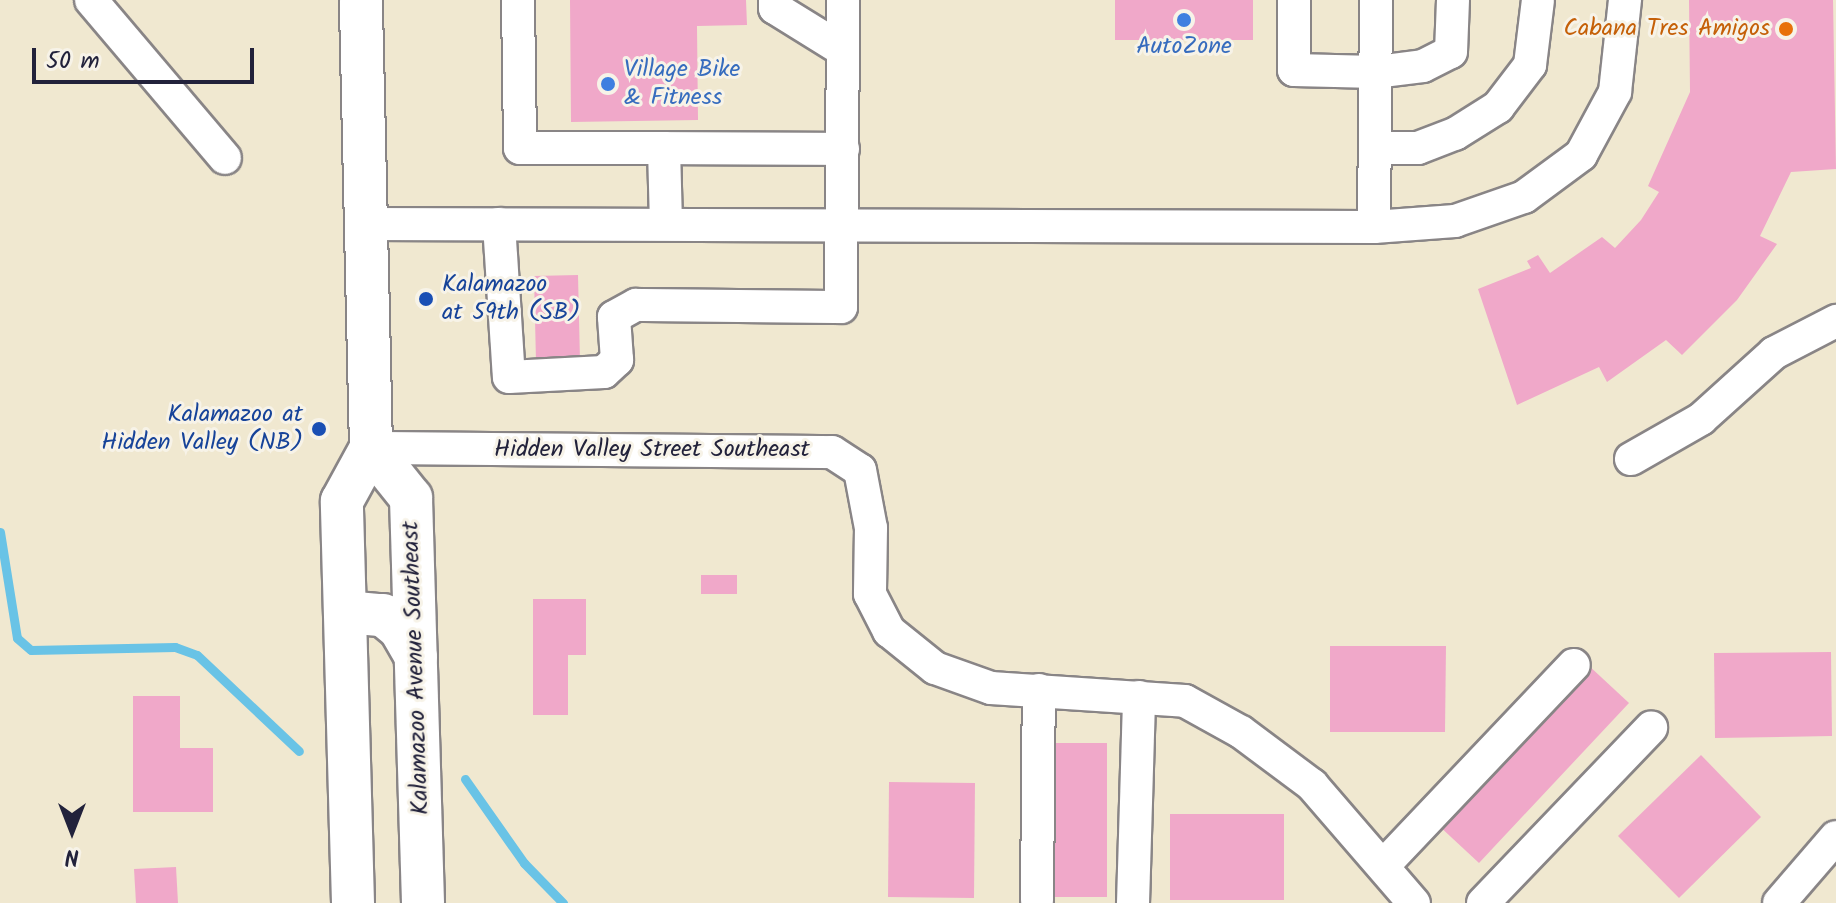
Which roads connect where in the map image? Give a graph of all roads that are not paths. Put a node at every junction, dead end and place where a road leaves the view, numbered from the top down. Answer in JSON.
{"nodes":[{"id":1,"x":91,"y":0,"type":"edge"},
{"id":2,"x":361,"y":0,"type":"edge"},
{"id":3,"x":518,"y":0,"type":"edge"},
{"id":4,"x":775,"y":0,"type":"edge"},
{"id":5,"x":843,"y":0,"type":"edge"},
{"id":6,"x":1294,"y":0,"type":"edge"},
{"id":7,"x":1376,"y":0,"type":"edge"},
{"id":8,"x":1453,"y":0,"type":"edge"},
{"id":9,"x":1538,"y":0,"type":"edge"},
{"id":10,"x":1625,"y":0,"type":"edge"},
{"id":11,"x":843,"y":50,"type":"junction"},
{"id":12,"x":1376,"y":72,"type":"junction"},
{"id":13,"x":664,"y":148,"type":"junction"},
{"id":14,"x":1375,"y":148,"type":"junction"},
{"id":15,"x":843,"y":149,"type":"junction"},
{"id":16,"x":225,"y":158,"type":"dead end"},
{"id":17,"x":366,"y":224,"type":"junction"},
{"id":18,"x":499,"y":224,"type":"junction"},
{"id":19,"x":666,"y":224,"type":"junction"},
{"id":20,"x":842,"y":225,"type":"junction"},
{"id":21,"x":1374,"y":227,"type":"junction"},
{"id":22,"x":1836,"y":321,"type":"edge"},
{"id":23,"x":371,"y":448,"type":"junction"},
{"id":24,"x":1631,"y":459,"type":"dead end"},
{"id":25,"x":345,"y":612,"type":"junction"},
{"id":26,"x":416,"y":657,"type":"junction"},
{"id":27,"x":1574,"y":665,"type":"dead end"},
{"id":28,"x":1039,"y":690,"type":"junction"},
{"id":29,"x":1139,"y":697,"type":"junction"},
{"id":30,"x":1651,"y":728,"type":"dead end"},
{"id":31,"x":1836,"y":837,"type":"edge"},
{"id":32,"x":1383,"y":866,"type":"junction"},
{"id":33,"x":1037,"y":900,"type":"dead end"},
{"id":34,"x":353,"y":903,"type":"edge"},
{"id":35,"x":423,"y":903,"type":"edge"},
{"id":36,"x":1133,"y":903,"type":"edge"},
{"id":37,"x":1414,"y":903,"type":"edge"},
{"id":38,"x":1483,"y":903,"type":"edge"},
{"id":39,"x":1779,"y":903,"type":"edge"}],
"edges":[{"from":1,"to":16,"type":"street"},
{"from":2,"to":17,"type":"main road"},
{"from":3,"to":13,"type":"street"},
{"from":4,"to":11,"type":"street"},
{"from":5,"to":11,"type":"street"},
{"from":6,"to":12,"type":"street"},
{"from":7,"to":12,"type":"street"},
{"from":8,"to":12,"type":"street"},
{"from":9,"to":14,"type":"street"},
{"from":10,"to":21,"type":"street"},
{"from":11,"to":15,"type":"street"},
{"from":12,"to":14,"type":"street"},
{"from":13,"to":15,"type":"street"},
{"from":13,"to":19,"type":"street"},
{"from":14,"to":21,"type":"street"},
{"from":15,"to":20,"type":"street"},
{"from":17,"to":18,"type":"street"},
{"from":17,"to":23,"type":"main road"},
{"from":18,"to":19,"type":"street"},
{"from":18,"to":20,"type":"street"},
{"from":19,"to":20,"type":"street"},
{"from":20,"to":21,"type":"street"},
{"from":22,"to":24,"type":"street"},
{"from":23,"to":25,"type":"main road"},
{"from":23,"to":26,"type":"main road","name":"Kalamazoo Avenue Southeast"},
{"from":23,"to":28,"type":"street","name":"Hidden Valley Street Southeast"},
{"from":25,"to":26,"type":"main road"},
{"from":25,"to":34,"type":"main road"},
{"from":26,"to":35,"type":"main road","name":"Kalamazoo Avenue Southeast"},
{"from":27,"to":32,"type":"street"},
{"from":28,"to":29,"type":"street","name":"Hidden Valley Street Southeast"},
{"from":28,"to":33,"type":"street"},
{"from":29,"to":32,"type":"street","name":"Hidden Valley Street Southeast"},
{"from":29,"to":36,"type":"street"},
{"from":30,"to":38,"type":"street"},
{"from":31,"to":39,"type":"street"},
{"from":32,"to":37,"type":"street","name":"Hidden Valley Street Southeast"}]}
